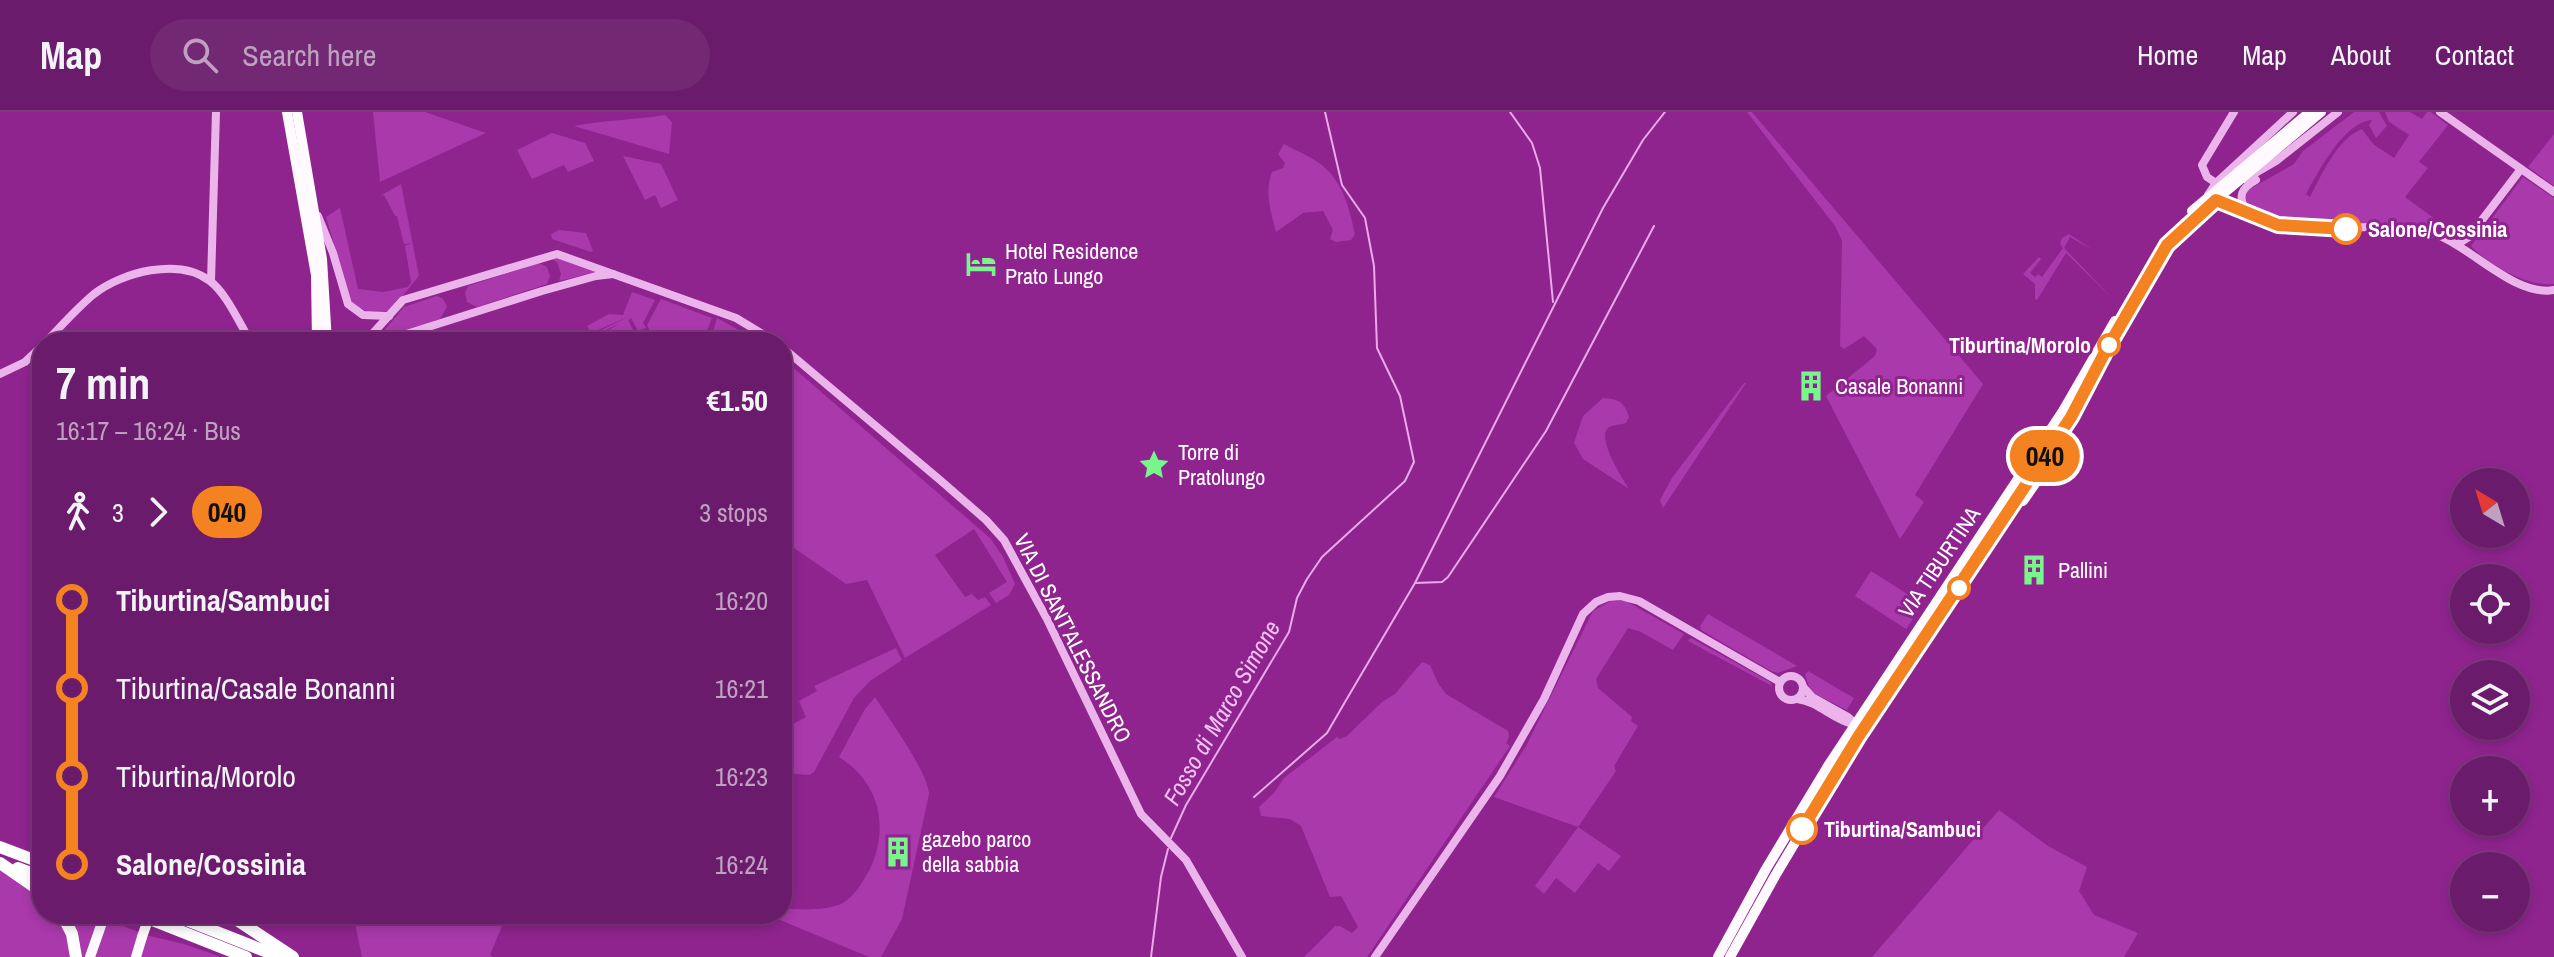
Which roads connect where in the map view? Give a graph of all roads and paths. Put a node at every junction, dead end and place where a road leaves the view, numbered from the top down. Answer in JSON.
{"nodes":[{"id":1,"x":216,"y":112,"type":"edge"},
{"id":2,"x":287,"y":112,"type":"edge"},
{"id":3,"x":297,"y":112,"type":"edge"},
{"id":4,"x":2234,"y":112,"type":"edge"},
{"id":5,"x":2293,"y":112,"type":"edge"},
{"id":6,"x":2310,"y":112,"type":"edge"},
{"id":7,"x":2321,"y":112,"type":"edge"},
{"id":8,"x":2338,"y":112,"type":"edge"},
{"id":9,"x":2440,"y":112,"type":"edge"},
{"id":10,"x":2298,"y":143,"type":"junction"},
{"id":11,"x":2521,"y":169,"type":"junction"},
{"id":12,"x":2216,"y":183,"type":"junction"},
{"id":13,"x":2234,"y":184,"type":"junction"},
{"id":14,"x":2554,"y":192,"type":"edge"},
{"id":15,"x":2210,"y":200,"type":"junction"},
{"id":16,"x":313,"y":205,"type":"junction"},
{"id":17,"x":2247,"y":212,"type":"junction"},
{"id":18,"x":2469,"y":237,"type":"junction"},
{"id":19,"x":2458,"y":244,"type":"junction"},
{"id":20,"x":2469,"y":252,"type":"junction"},
{"id":21,"x":614,"y":274,"type":"junction"},
{"id":22,"x":211,"y":281,"type":"junction"},
{"id":23,"x":2554,"y":290,"type":"edge"},
{"id":24,"x":389,"y":316,"type":"junction"},
{"id":25,"x":56,"y":332,"type":"edge"},
{"id":26,"x":244,"y":332,"type":"edge"},
{"id":27,"x":317,"y":332,"type":"edge"},
{"id":28,"x":327,"y":332,"type":"edge"},
{"id":29,"x":374,"y":332,"type":"edge"},
{"id":30,"x":413,"y":332,"type":"edge"},
{"id":31,"x":759,"y":332,"type":"edge"},
{"id":32,"x":32,"y":355,"type":"edge"},
{"id":33,"x":792,"y":355,"type":"edge"},
{"id":34,"x":0,"y":374,"type":"edge"},
{"id":35,"x":2046,"y":445,"type":"junction"},
{"id":36,"x":1780,"y":682,"type":"junction"},
{"id":37,"x":1804,"y":688,"type":"junction"},
{"id":38,"x":1797,"y":699,"type":"junction"},
{"id":39,"x":1859,"y":727,"type":"junction"},
{"id":40,"x":0,"y":847,"type":"edge"},
{"id":41,"x":32,"y":853,"type":"edge"},
{"id":42,"x":32,"y":859,"type":"edge"},
{"id":43,"x":0,"y":862,"type":"edge"},
{"id":44,"x":32,"y":873,"type":"edge"},
{"id":45,"x":32,"y":885,"type":"edge"},
{"id":46,"x":67,"y":924,"type":"edge"},
{"id":47,"x":101,"y":924,"type":"edge"},
{"id":48,"x":147,"y":924,"type":"edge"},
{"id":49,"x":162,"y":924,"type":"edge"},
{"id":50,"x":196,"y":924,"type":"edge"},
{"id":51,"x":243,"y":924,"type":"edge"},
{"id":52,"x":76,"y":957,"type":"edge"},
{"id":53,"x":90,"y":957,"type":"edge"},
{"id":54,"x":136,"y":957,"type":"edge"},
{"id":55,"x":246,"y":957,"type":"edge"},
{"id":56,"x":280,"y":957,"type":"edge"},
{"id":57,"x":293,"y":957,"type":"edge"},
{"id":58,"x":1242,"y":957,"type":"edge"},
{"id":59,"x":1375,"y":957,"type":"edge"},
{"id":60,"x":1718,"y":957,"type":"edge"},
{"id":61,"x":1730,"y":957,"type":"edge"}],
"edges":[{"from":1,"to":22,"type":"street"},
{"from":2,"to":27,"type":"main road"},
{"from":3,"to":16,"type":"main road"},
{"from":4,"to":12,"type":"street"},
{"from":5,"to":12,"type":"street","name":"VIA TIBURTINA"},
{"from":6,"to":15,"type":"main road","name":"VIA TIBURTINA"},
{"from":7,"to":13,"type":"main road","name":"VIA TIBURTINA"},
{"from":8,"to":10,"type":"street","name":"VIA TIBURTINA"},
{"from":9,"to":11,"type":"street"},
{"from":10,"to":13,"type":"street","name":"VIA TIBURTINA"},
{"from":10,"to":17,"type":"street"},
{"from":11,"to":14,"type":"street"},
{"from":11,"to":18,"type":"street"},
{"from":12,"to":15,"type":"street","name":"VIA TIBURTINA"},
{"from":13,"to":15,"type":"main road","name":"VIA TIBURTINA"},
{"from":15,"to":17,"type":"street"},
{"from":15,"to":35,"type":"main road","name":"VIA TIBURTINA"},
{"from":16,"to":24,"type":"street"},
{"from":16,"to":28,"type":"main road"},
{"from":17,"to":19,"type":"street"},
{"from":18,"to":19,"type":"street"},
{"from":18,"to":20,"type":"street"},
{"from":19,"to":20,"type":"street"},
{"from":20,"to":23,"type":"street"},
{"from":21,"to":24,"type":"street"},
{"from":21,"to":30,"type":"street"},
{"from":21,"to":31,"type":"street"},
{"from":22,"to":25,"type":"street"},
{"from":22,"to":26,"type":"street"},
{"from":24,"to":29,"type":"street"},
{"from":32,"to":34,"type":"street"},
{"from":33,"to":58,"type":"street","name":"VIA DI SANT'ALESSANDRO"},
{"from":35,"to":39,"type":"main road","name":"VIA TIBURTINA"},
{"from":35,"to":39,"type":"main road","name":"VIA TIBURTINA"},
{"from":36,"to":37,"type":"street"},
{"from":36,"to":38,"type":"street"},
{"from":36,"to":59,"type":"street"},
{"from":37,"to":38,"type":"street"},
{"from":37,"to":39,"type":"street"},
{"from":38,"to":39,"type":"street"},
{"from":39,"to":60,"type":"main road","name":"VIA TIBURTINA"},
{"from":39,"to":61,"type":"main road","name":"VIA TIBURTINA"},
{"from":40,"to":41,"type":"highway"},
{"from":40,"to":42,"type":"highway"},
{"from":43,"to":44,"type":"highway"},
{"from":43,"to":45,"type":"highway"},
{"from":46,"to":52,"type":"highway"},
{"from":47,"to":53,"type":"main road"},
{"from":48,"to":54,"type":"main road","bridge":true},
{"from":49,"to":55,"type":"highway"},
{"from":50,"to":56,"type":"highway"},
{"from":51,"to":57,"type":"highway"}]}
